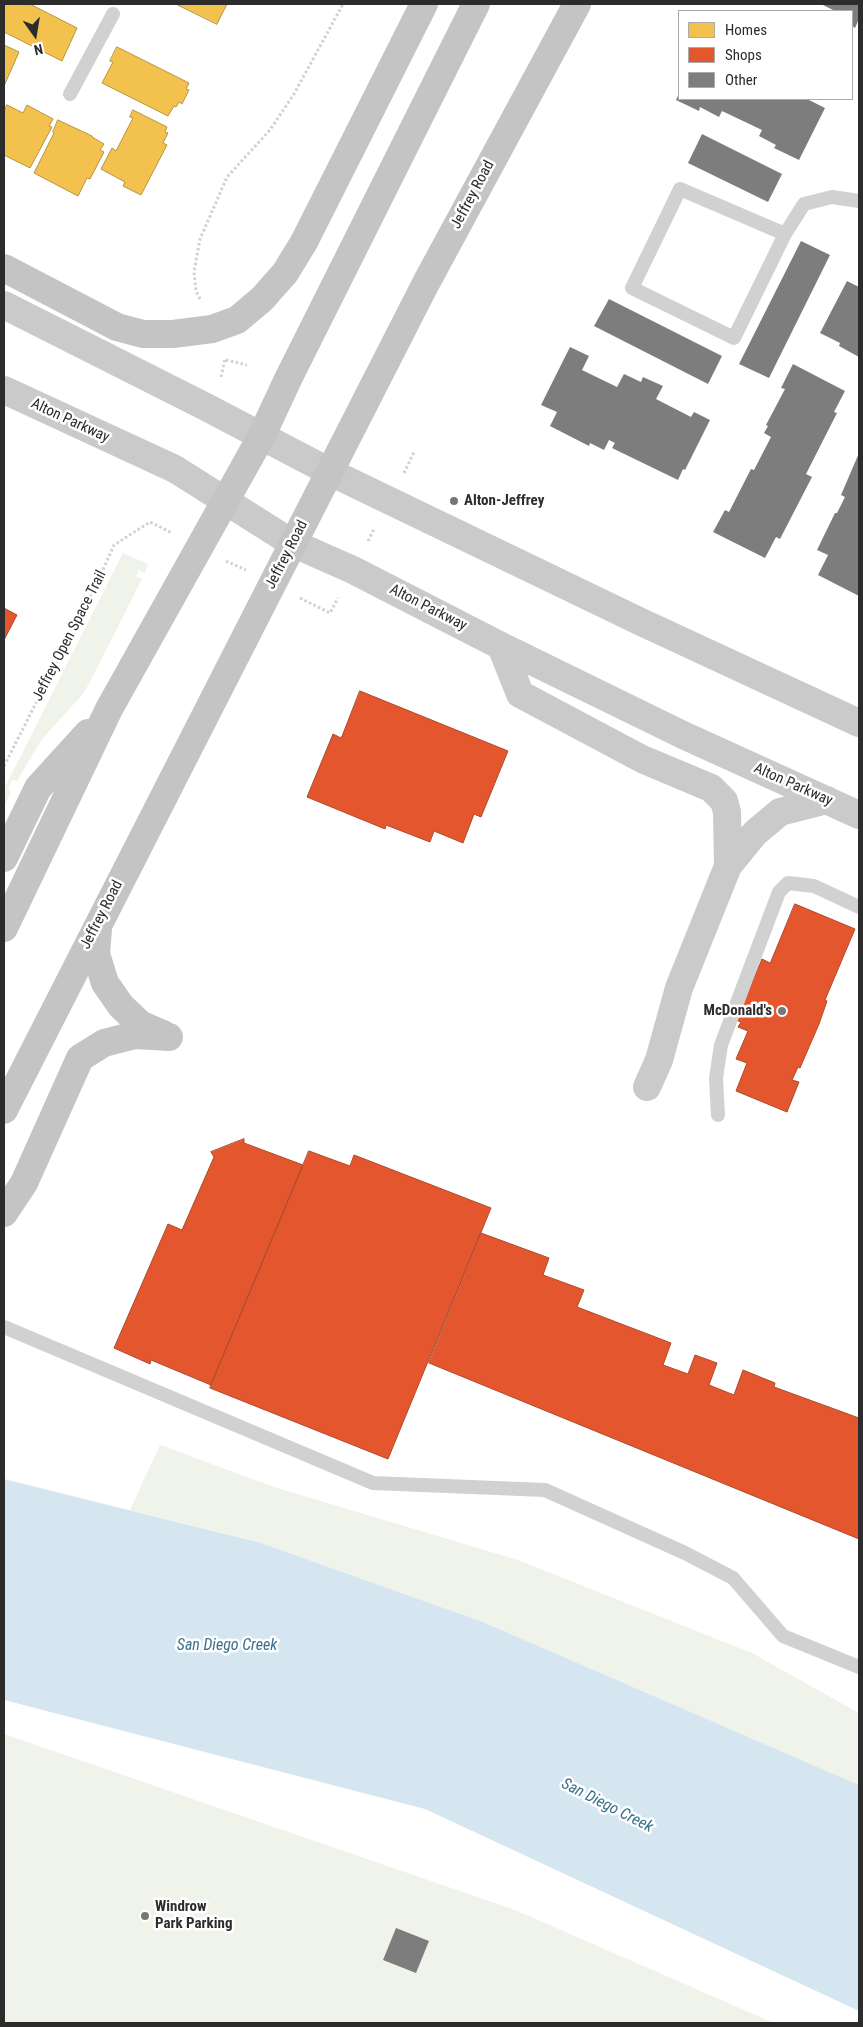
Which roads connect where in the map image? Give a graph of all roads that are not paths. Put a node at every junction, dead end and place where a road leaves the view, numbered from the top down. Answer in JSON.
{"nodes":[{"id":1,"x":424,"y":4,"type":"edge"},
{"id":2,"x":476,"y":4,"type":"edge"},
{"id":3,"x":577,"y":4,"type":"edge"},
{"id":4,"x":113,"y":14,"type":"dead end"},
{"id":5,"x":70,"y":94,"type":"dead end"},
{"id":6,"x":859,"y":201,"type":"edge"},
{"id":7,"x":785,"y":234,"type":"junction"},
{"id":8,"x":4,"y":268,"type":"edge"},
{"id":9,"x":4,"y":305,"type":"edge"},
{"id":10,"x":4,"y":390,"type":"edge"},
{"id":11,"x":262,"y":437,"type":"junction"},
{"id":12,"x":330,"y":472,"type":"junction"},
{"id":13,"x":225,"y":500,"type":"junction"},
{"id":14,"x":292,"y":543,"type":"junction"},
{"id":15,"x":501,"y":646,"type":"junction"},
{"id":16,"x":109,"y":709,"type":"junction"},
{"id":17,"x":859,"y":723,"type":"edge"},
{"id":18,"x":827,"y":800,"type":"junction"},
{"id":19,"x":859,"y":814,"type":"edge"},
{"id":20,"x":4,"y":858,"type":"edge"},
{"id":21,"x":728,"y":866,"type":"junction"},
{"id":22,"x":859,"y":907,"type":"edge"},
{"id":23,"x":98,"y":924,"type":"junction"},
{"id":24,"x":4,"y":928,"type":"edge"},
{"id":25,"x":647,"y":1087,"type":"dead end"},
{"id":26,"x":4,"y":1110,"type":"edge"},
{"id":27,"x":718,"y":1115,"type":"dead end"},
{"id":28,"x":4,"y":1213,"type":"edge"},
{"id":29,"x":4,"y":1327,"type":"edge"},
{"id":30,"x":859,"y":1667,"type":"edge"}],
"edges":[{"from":1,"to":8,"type":"main road"},
{"from":2,"to":11,"type":"main road"},
{"from":3,"to":12,"type":"main road","name":"Jeffrey Road"},
{"from":4,"to":5,"type":"lane"},
{"from":6,"to":7,"type":"lane"},
{"from":7,"to":7,"type":"lane"},
{"from":9,"to":11,"type":"main road"},
{"from":10,"to":13,"type":"main road","name":"Alton Parkway"},
{"from":11,"to":12,"type":"main road"},
{"from":11,"to":13,"type":"main road"},
{"from":12,"to":14,"type":"main road","name":"Jeffrey Road"},
{"from":12,"to":17,"type":"main road"},
{"from":13,"to":14,"type":"main road","name":"Alton Parkway"},
{"from":13,"to":16,"type":"main road"},
{"from":14,"to":15,"type":"main road","name":"Alton Parkway"},
{"from":14,"to":23,"type":"main road","name":"Jeffrey Road"},
{"from":15,"to":18,"type":"main road","name":"Alton Parkway"},
{"from":15,"to":21,"type":"main road"},
{"from":16,"to":20,"type":"main road"},
{"from":16,"to":24,"type":"main road"},
{"from":18,"to":19,"type":"main road","name":"Alton Parkway"},
{"from":18,"to":21,"type":"main road"},
{"from":21,"to":25,"type":"main road"},
{"from":22,"to":27,"type":"lane"},
{"from":23,"to":26,"type":"main road","name":"Jeffrey Road"},
{"from":23,"to":28,"type":"main road"},
{"from":29,"to":30,"type":"lane"}]}
